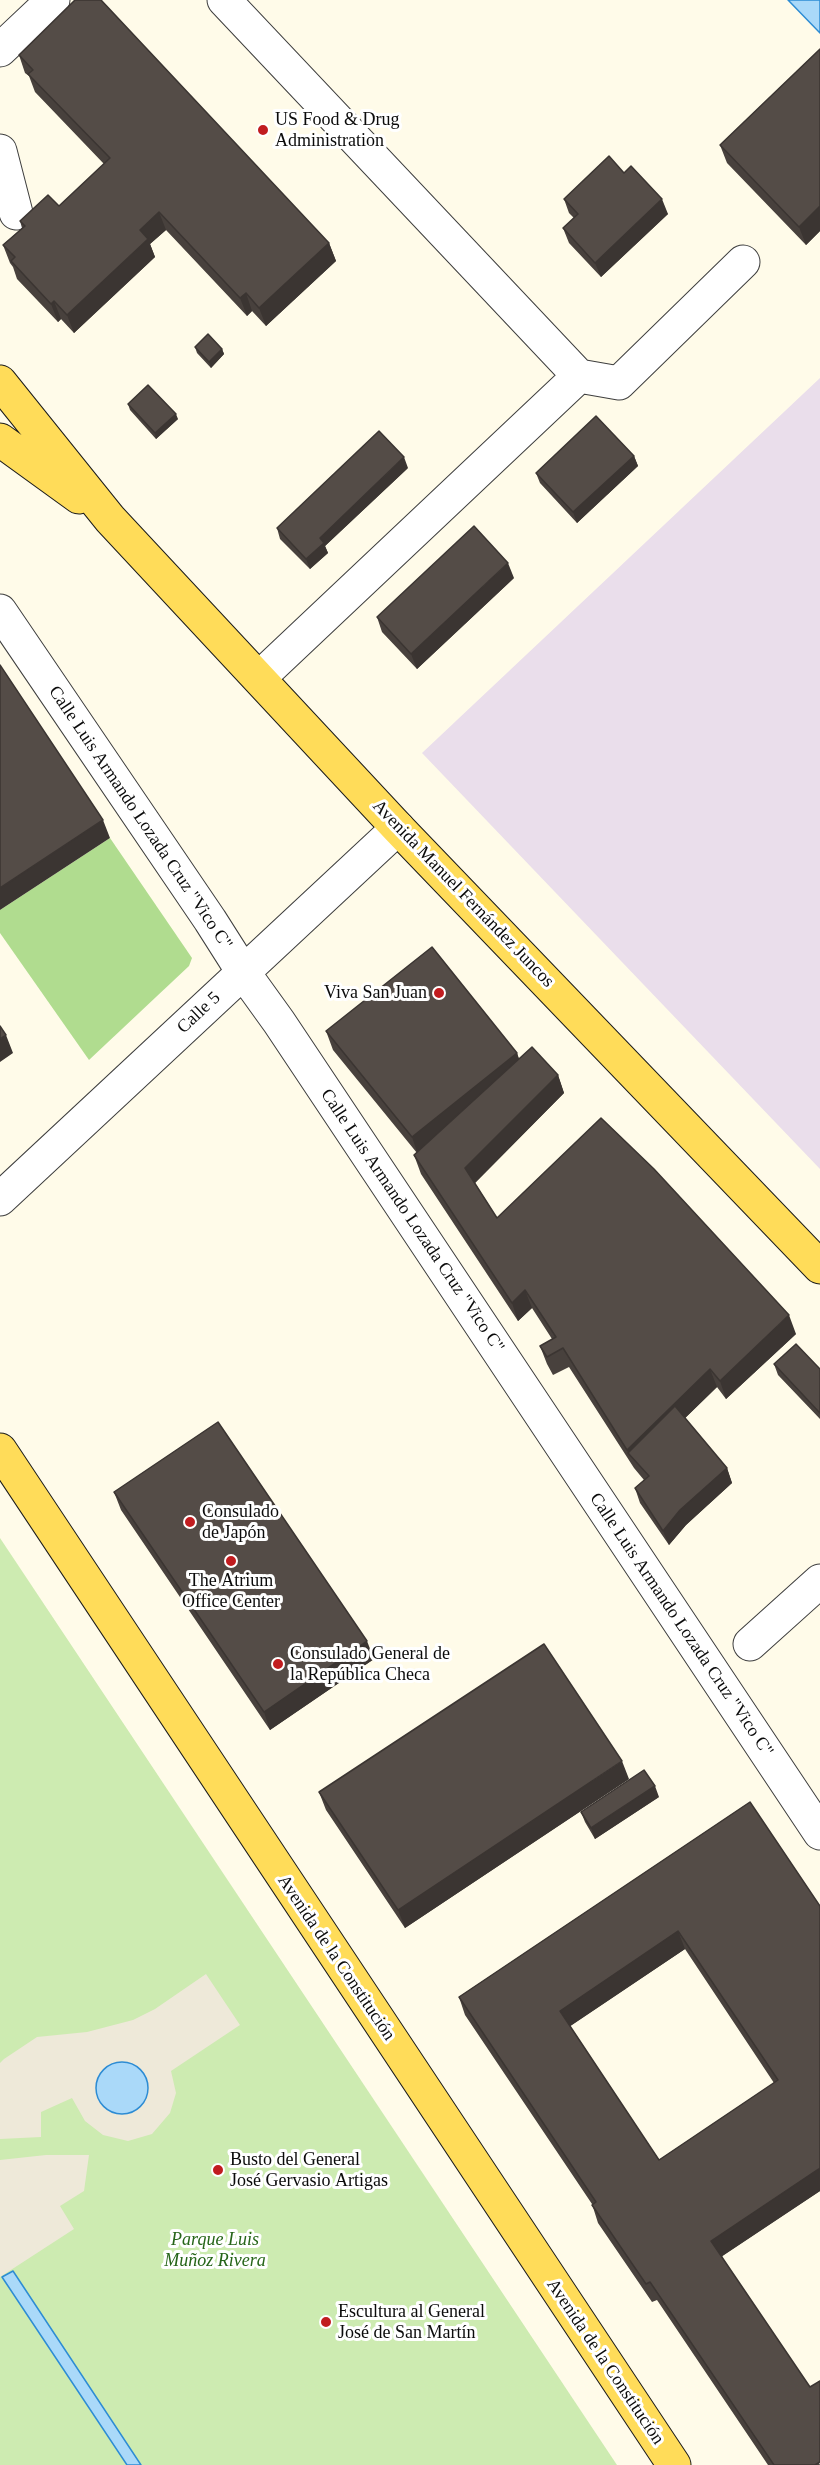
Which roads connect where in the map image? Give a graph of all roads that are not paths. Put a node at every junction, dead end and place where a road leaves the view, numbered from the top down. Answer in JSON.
{"nodes":[{"id":1,"x":53,"y":0,"type":"edge"},
{"id":2,"x":224,"y":0,"type":"edge"},
{"id":3,"x":0,"y":50,"type":"edge"},
{"id":4,"x":0,"y":151,"type":"edge"},
{"id":5,"x":16,"y":213,"type":"dead end"},
{"id":6,"x":743,"y":262,"type":"dead end"},
{"id":7,"x":579,"y":376,"type":"junction"},
{"id":8,"x":0,"y":382,"type":"edge"},
{"id":9,"x":0,"y":440,"type":"edge"},
{"id":10,"x":110,"y":519,"type":"junction"},
{"id":11,"x":0,"y":611,"type":"edge"},
{"id":12,"x":259,"y":678,"type":"junction"},
{"id":13,"x":398,"y":828,"type":"junction"},
{"id":14,"x":243,"y":972,"type":"junction"},
{"id":15,"x":0,"y":1199,"type":"edge"},
{"id":16,"x":820,"y":1267,"type":"edge"},
{"id":17,"x":0,"y":1450,"type":"edge"},
{"id":18,"x":820,"y":1581,"type":"edge"},
{"id":19,"x":750,"y":1644,"type":"dead end"},
{"id":20,"x":820,"y":1833,"type":"edge"},
{"id":21,"x":674,"y":2465,"type":"edge"}],
"edges":[{"from":1,"to":3,"type":"street"},
{"from":2,"to":7,"type":"street"},
{"from":4,"to":5,"type":"street"},
{"from":6,"to":7,"type":"street"},
{"from":7,"to":12,"type":"street"},
{"from":8,"to":10,"type":"main road","name":"Avenida Manuel Fernández Juncos"},
{"from":9,"to":10,"type":"main road","name":"Avenida Manuel Fernández Juncos"},
{"from":10,"to":12,"type":"main road","name":"Avenida Manuel Fernández Juncos"},
{"from":11,"to":14,"type":"street","name":"Calle Luis Armando Lozada Cruz \"Vico C\""},
{"from":12,"to":13,"type":"main road","name":"Avenida Manuel Fernández Juncos"},
{"from":13,"to":14,"type":"street","name":"Calle 5"},
{"from":13,"to":16,"type":"main road","name":"Avenida Manuel Fernández Juncos"},
{"from":14,"to":15,"type":"street","name":"Calle 5"},
{"from":14,"to":20,"type":"street","name":"Calle Luis Armando Lozada Cruz \"Vico C\""},
{"from":17,"to":21,"type":"main road","name":"Avenida de la Constitución"},
{"from":18,"to":19,"type":"street"}]}
